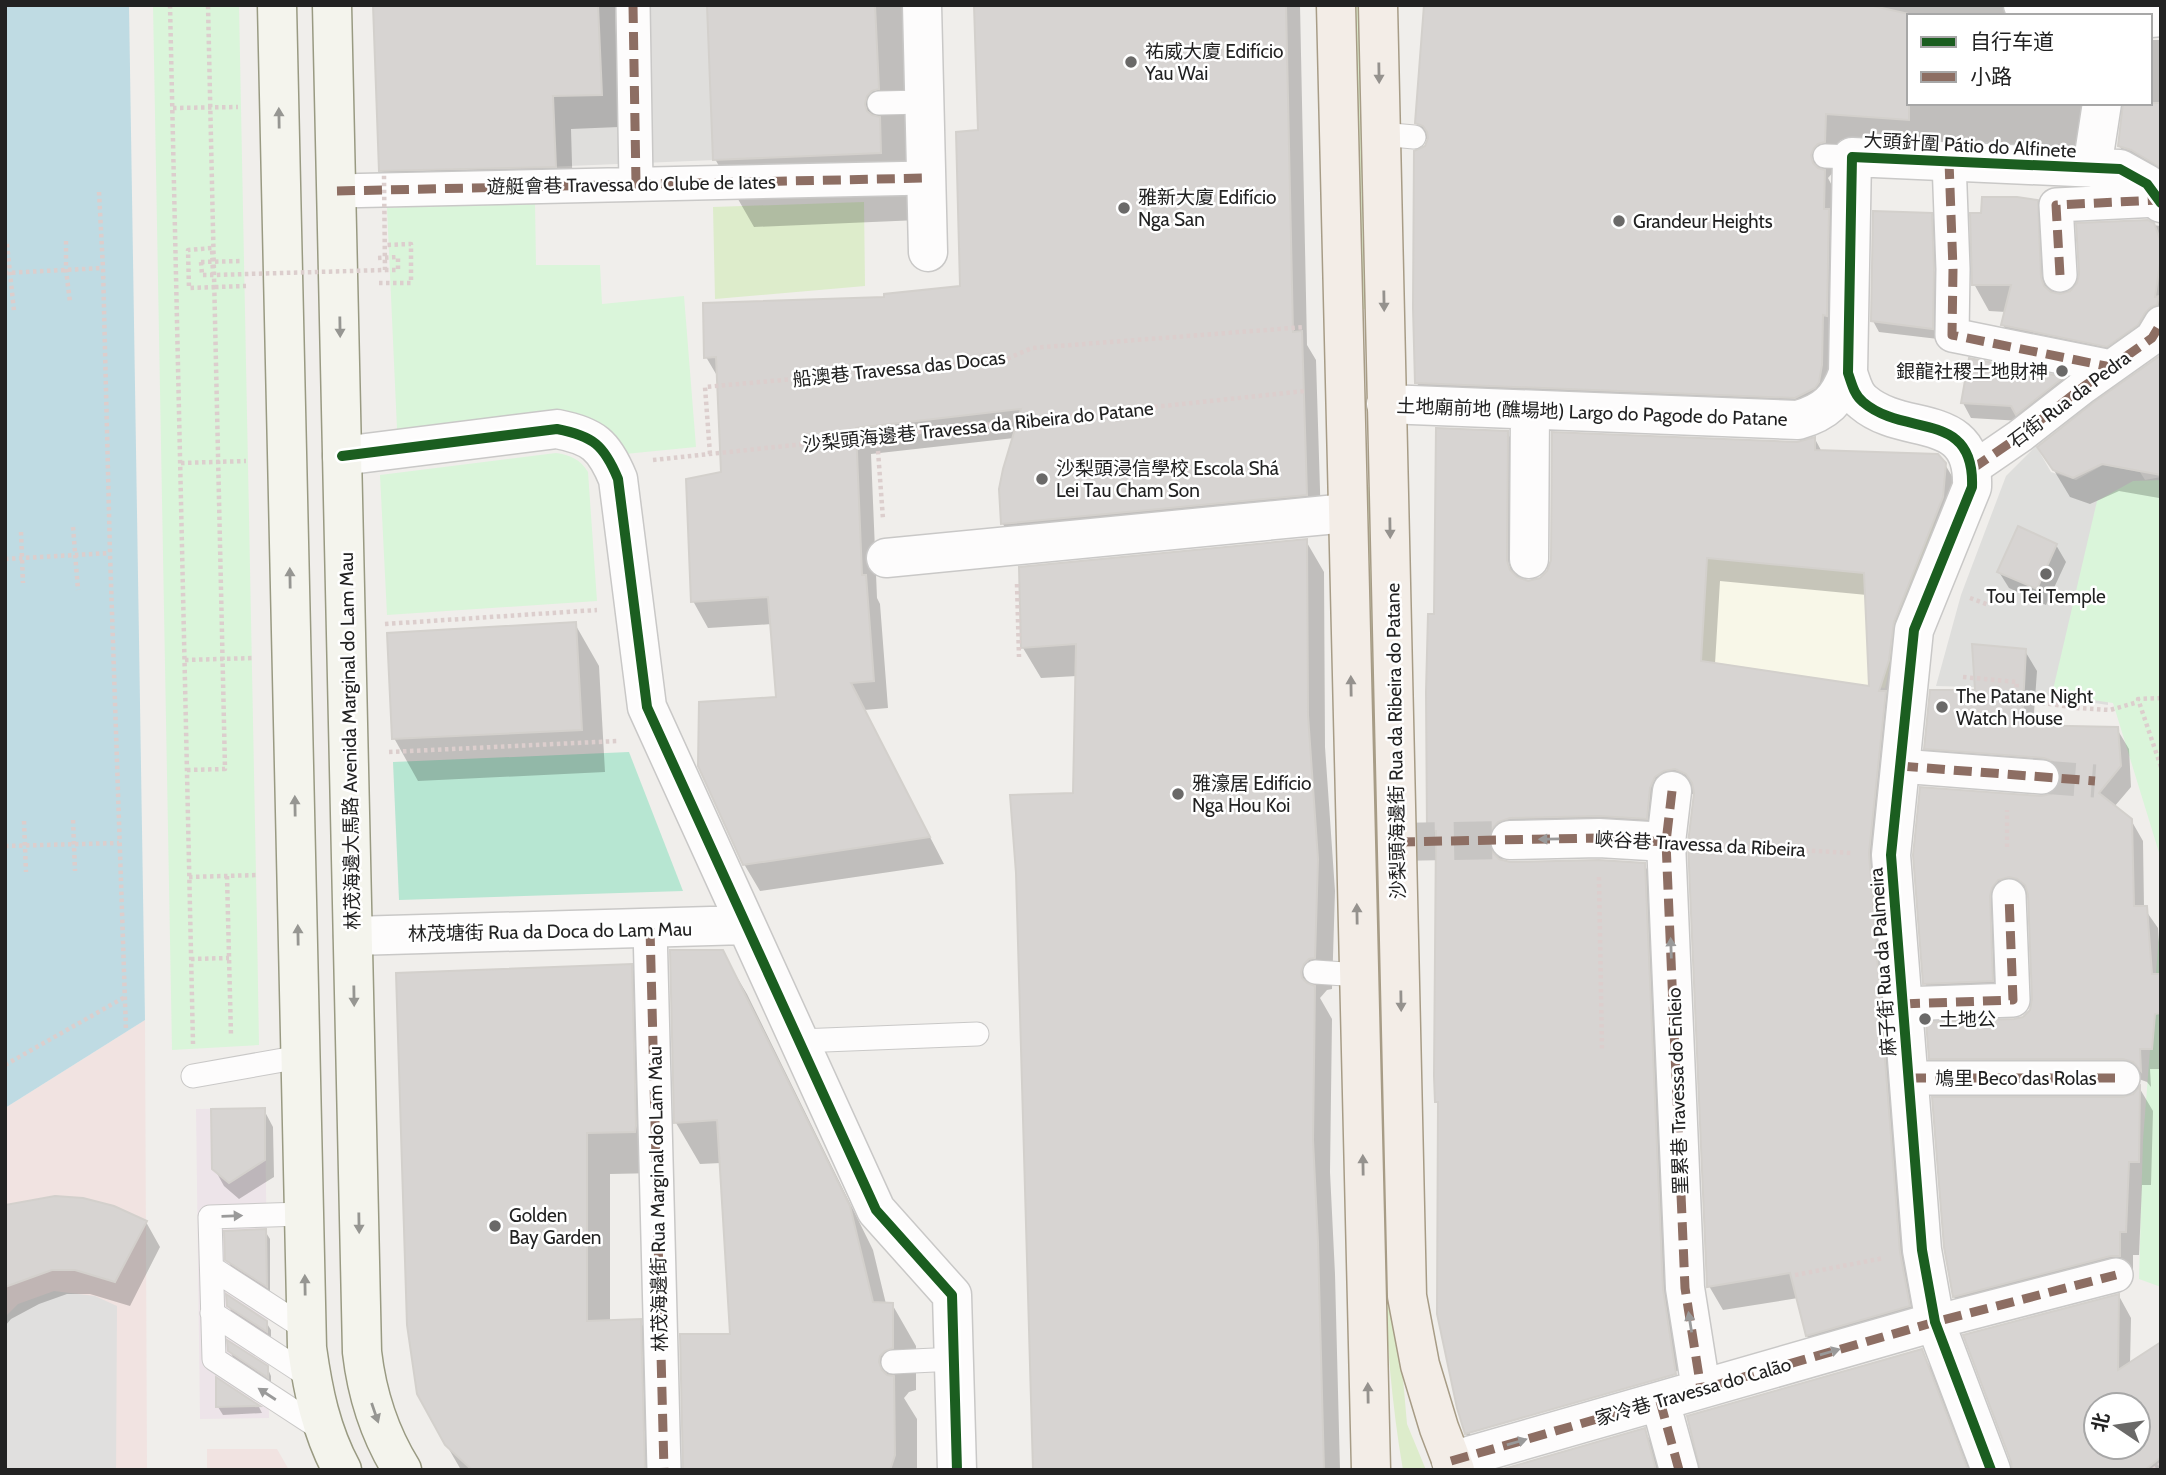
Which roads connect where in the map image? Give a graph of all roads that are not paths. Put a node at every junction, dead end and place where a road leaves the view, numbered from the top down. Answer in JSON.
{"nodes":[{"id":1,"x":277,"y":5,"type":"edge"},
{"id":2,"x":332,"y":5,"type":"edge"},
{"id":3,"x":633,"y":5,"type":"edge"},
{"id":4,"x":922,"y":5,"type":"edge"},
{"id":5,"x":1336,"y":5,"type":"edge"},
{"id":6,"x":1378,"y":5,"type":"edge"},
{"id":7,"x":2023,"y":5,"type":"edge"},
{"id":8,"x":2078,"y":14,"type":"edge"},
{"id":9,"x":924,"y":102,"type":"junction"},
{"id":10,"x":879,"y":103,"type":"dead end"},
{"id":11,"x":2102,"y":105,"type":"edge"},
{"id":12,"x":1949,"y":161,"type":"junction"},
{"id":13,"x":280,"y":164,"type":"junction"},
{"id":14,"x":2092,"y":168,"type":"junction"},
{"id":15,"x":336,"y":176,"type":"junction"},
{"id":16,"x":926,"y":178,"type":"junction"},
{"id":17,"x":636,"y":184,"type":"junction"},
{"id":18,"x":2160,"y":202,"type":"edge"},
{"id":19,"x":928,"y":252,"type":"dead end"},
{"id":20,"x":2060,"y":275,"type":"dead end"},
{"id":21,"x":2161,"y":323,"type":"edge"},
{"id":22,"x":2112,"y":367,"type":"junction"},
{"id":23,"x":1848,"y":373,"type":"junction"},
{"id":24,"x":1386,"y":404,"type":"junction"},
{"id":25,"x":1530,"y":410,"type":"junction"},
{"id":26,"x":342,"y":456,"type":"junction"},
{"id":27,"x":1969,"y":461,"type":"junction"},
{"id":28,"x":1347,"y":513,"type":"junction"},
{"id":29,"x":886,"y":558,"type":"road end"},
{"id":30,"x":1530,"y":559,"type":"dead end"},
{"id":31,"x":1900,"y":766,"type":"junction"},
{"id":32,"x":2042,"y":777,"type":"tunnel mouth"},
{"id":33,"x":1672,"y":791,"type":"dead end"},
{"id":34,"x":1510,"y":840,"type":"tunnel mouth"},
{"id":35,"x":1666,"y":842,"type":"junction"},
{"id":36,"x":2009,"y":896,"type":"dead end"},
{"id":37,"x":746,"y":925,"type":"junction"},
{"id":38,"x":650,"y":928,"type":"junction"},
{"id":39,"x":353,"y":936,"type":"junction"},
{"id":40,"x":1902,"y":1004,"type":"junction"},
{"id":41,"x":977,"y":1034,"type":"dead end"},
{"id":42,"x":799,"y":1041,"type":"junction"},
{"id":43,"x":300,"y":1064,"type":"junction"},
{"id":44,"x":356,"y":1071,"type":"junction"},
{"id":45,"x":193,"y":1076,"type":"road end"},
{"id":46,"x":1908,"y":1078,"type":"junction"},
{"id":47,"x":2123,"y":1078,"type":"dead end"},
{"id":48,"x":303,"y":1214,"type":"junction"},
{"id":49,"x":212,"y":1268,"type":"junction"},
{"id":50,"x":2116,"y":1275,"type":"dead end"},
{"id":51,"x":212,"y":1313,"type":"junction"},
{"id":52,"x":1935,"y":1322,"type":"junction"},
{"id":53,"x":306,"y":1329,"type":"junction"},
{"id":54,"x":954,"y":1359,"type":"junction"},
{"id":55,"x":893,"y":1362,"type":"dead end"},
{"id":56,"x":310,"y":1377,"type":"junction"},
{"id":57,"x":1701,"y":1389,"type":"junction"},
{"id":58,"x":1660,"y":1401,"type":"junction"},
{"id":59,"x":324,"y":1431,"type":"junction"},
{"id":60,"x":1453,"y":1465,"type":"edge"},
{"id":61,"x":342,"y":1470,"type":"edge"},
{"id":62,"x":402,"y":1470,"type":"edge"},
{"id":63,"x":664,"y":1470,"type":"edge"},
{"id":64,"x":957,"y":1470,"type":"edge"},
{"id":65,"x":1371,"y":1470,"type":"edge"},
{"id":66,"x":1679,"y":1470,"type":"edge"},
{"id":67,"x":1991,"y":1470,"type":"edge"}],
"edges":[{"from":13,"to":1,"type":"main road","one_way":true},
{"from":2,"to":15,"type":"main road","name":"林茂海邊大馬路 Avenida Marginal do Lam Mau"},
{"from":3,"to":17,"type":"street"},
{"from":4,"to":9,"type":"street"},
{"from":5,"to":28,"type":"main road"},
{"from":6,"to":24,"type":"main road","name":"沙梨頭海邊街 Rua da Ribeira do Patane","one_way":true},
{"from":7,"to":8,"type":"street"},
{"from":9,"to":10,"type":"lane"},
{"from":9,"to":16,"type":"street"},
{"from":11,"to":14,"type":"street"},
{"from":12,"to":14,"type":"street","name":"大頭針圍 Pátio do Alfinete"},
{"from":12,"to":22,"type":"street"},
{"from":12,"to":23,"type":"street","name":"大頭針圍 Pátio do Alfinete"},
{"from":13,"to":15,"type":"main road"},
{"from":43,"to":13,"type":"main road","one_way":true},
{"from":14,"to":18,"type":"street"},
{"from":15,"to":17,"type":"street","name":"遊艇會巷 Travessa do Clube de Iates"},
{"from":15,"to":26,"type":"main road","name":"林茂海邊大馬路 Avenida Marginal do Lam Mau","one_way":true},
{"from":16,"to":17,"type":"street","name":"遊艇會巷 Travessa do Clube de Iates"},
{"from":16,"to":19,"type":"street"},
{"from":18,"to":20,"type":"street"},
{"from":21,"to":22,"type":"street","name":"石街 Rua da Pedra"},
{"from":22,"to":27,"type":"street","name":"石街 Rua da Pedra"},
{"from":23,"to":25,"type":"street","name":"土地廟前地 (醮場地) Largo do Pagode do Patane"},
{"from":23,"to":27,"type":"street"},
{"from":24,"to":25,"type":"street","name":"土地廟前地 (醮場地) Largo do Pagode do Patane"},
{"from":24,"to":60,"type":"main road","name":"沙梨頭海邊街 Rua da Ribeira do Patane","one_way":true},
{"from":25,"to":30,"type":"street"},
{"from":26,"to":37,"type":"street"},
{"from":26,"to":39,"type":"main road","name":"林茂海邊大馬路 Avenida Marginal do Lam Mau"},
{"from":27,"to":31,"type":"street","name":"麻子街 Rua da Palmeira"},
{"from":28,"to":29,"type":"street"},
{"from":65,"to":28,"type":"main road","one_way":true},
{"from":31,"to":32,"type":"street"},
{"from":31,"to":40,"type":"street","name":"麻子街 Rua da Palmeira"},
{"from":33,"to":35,"type":"street","name":"罣累巷 Travessa do Enleio"},
{"from":35,"to":34,"type":"street","name":"峽谷巷 Travessa da Ribeira","one_way":true},
{"from":57,"to":35,"type":"street","name":"罣累巷 Travessa do Enleio","one_way":true},
{"from":36,"to":40,"type":"street"},
{"from":37,"to":38,"type":"street","name":"林茂塘街 Rua da Doca do Lam Mau"},
{"from":37,"to":42,"type":"street"},
{"from":38,"to":39,"type":"street","name":"林茂塘街 Rua da Doca do Lam Mau"},
{"from":38,"to":63,"type":"street","name":"林茂海邊街 Rua Marginal do Lam Mau"},
{"from":39,"to":44,"type":"main road","name":"林茂海邊大馬路 Avenida Marginal do Lam Mau","one_way":true},
{"from":40,"to":46,"type":"street","name":"麻子街 Rua da Palmeira"},
{"from":41,"to":42,"type":"lane"},
{"from":42,"to":54,"type":"street"},
{"from":43,"to":44,"type":"main road"},
{"from":43,"to":45,"type":"lane"},
{"from":43,"to":48,"type":"main road"},
{"from":44,"to":62,"type":"main road","name":"林茂海邊大馬路 Avenida Marginal do Lam Mau","one_way":true},
{"from":46,"to":47,"type":"street","name":"鳩里 Beco das Rolas"},
{"from":46,"to":52,"type":"street","name":"麻子街 Rua da Palmeira"},
{"from":49,"to":48,"type":"lane","one_way":true},
{"from":53,"to":48,"type":"main road","one_way":true},
{"from":49,"to":51,"type":"lane"},
{"from":49,"to":53,"type":"lane"},
{"from":50,"to":52,"type":"street"},
{"from":51,"to":56,"type":"lane"},
{"from":59,"to":51,"type":"lane","one_way":true},
{"from":57,"to":52,"type":"street","name":"家冷巷 Travessa do Calão","one_way":true},
{"from":52,"to":67,"type":"street","name":"麻子街 Rua da Palmeira"},
{"from":53,"to":56,"type":"main road"},
{"from":54,"to":55,"type":"lane"},
{"from":54,"to":64,"type":"street"},
{"from":56,"to":59,"type":"main road"},
{"from":57,"to":58,"type":"street","name":"家冷巷 Travessa do Calão"},
{"from":60,"to":58,"type":"street","name":"家冷巷 Travessa do Calão","one_way":true},
{"from":58,"to":66,"type":"street"},
{"from":59,"to":61,"type":"main road"}]}
